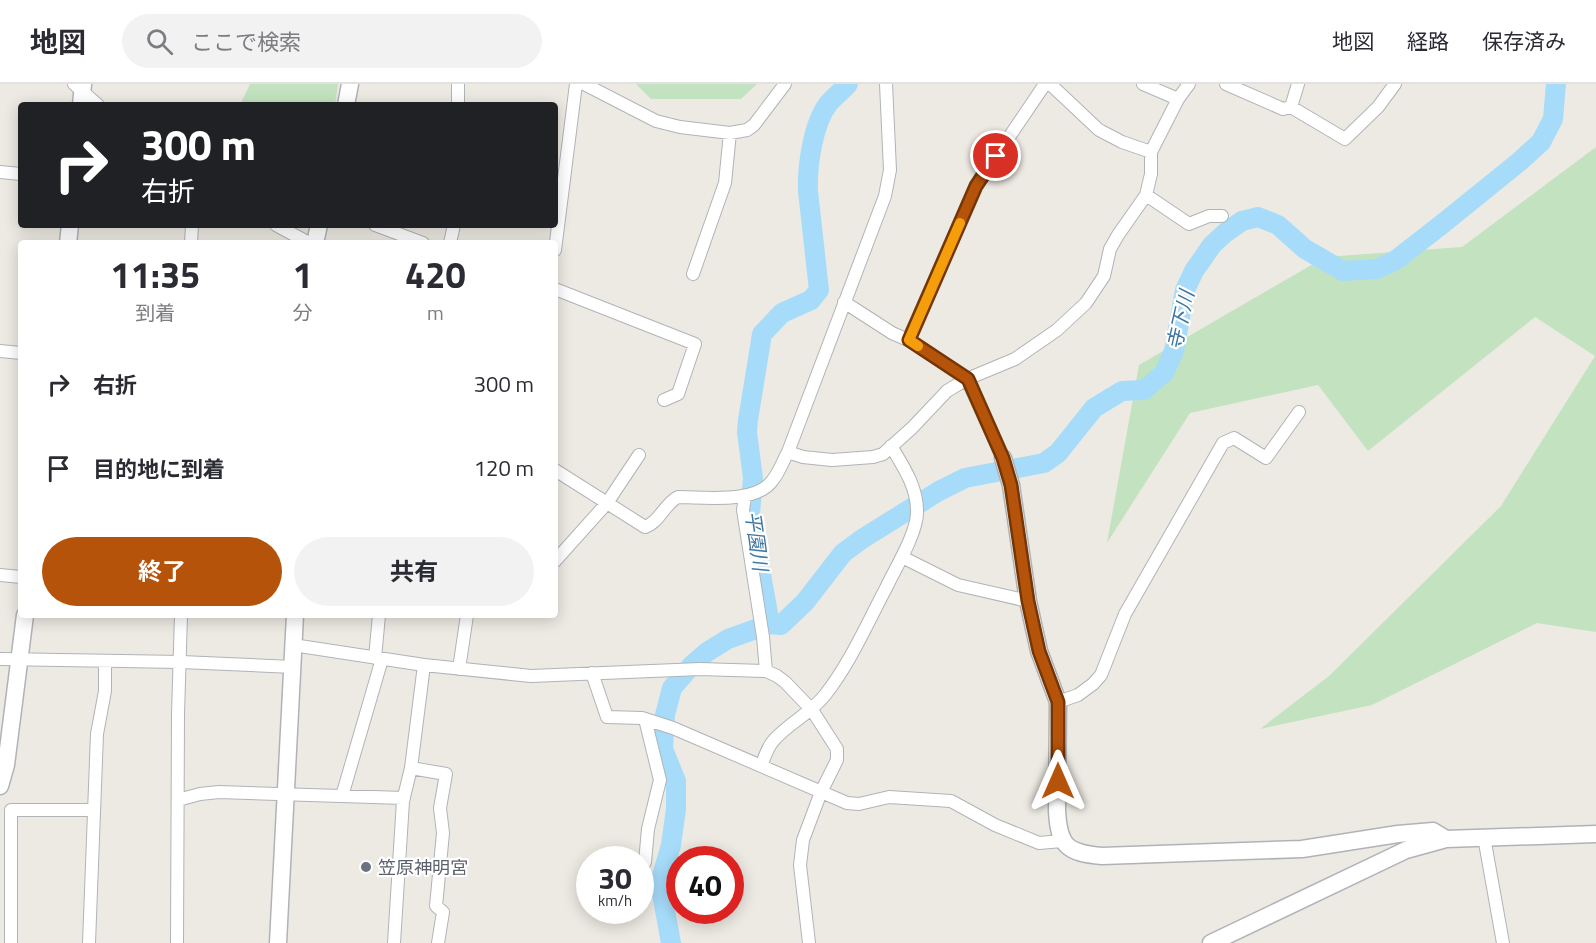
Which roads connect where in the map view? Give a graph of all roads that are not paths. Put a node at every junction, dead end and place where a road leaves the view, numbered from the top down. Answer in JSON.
{"nodes":[{"id":1,"x":350,"y":84,"type":"edge"},
{"id":2,"x":458,"y":84,"type":"edge"},
{"id":3,"x":576,"y":84,"type":"edge"},
{"id":4,"x":584,"y":84,"type":"edge"},
{"id":5,"x":785,"y":84,"type":"edge"},
{"id":6,"x":886,"y":84,"type":"edge"},
{"id":7,"x":1143,"y":84,"type":"edge"},
{"id":8,"x":1189,"y":84,"type":"edge"},
{"id":9,"x":1226,"y":84,"type":"edge"},
{"id":10,"x":1298,"y":84,"type":"edge"},
{"id":11,"x":1395,"y":84,"type":"edge"},
{"id":12,"x":1044,"y":85,"type":"edge"},
{"id":13,"x":80,"y":91,"type":"edge"},
{"id":14,"x":1178,"y":99,"type":"junction"},
{"id":15,"x":94,"y":102,"type":"edge"},
{"id":16,"x":347,"y":102,"type":"edge"},
{"id":17,"x":458,"y":102,"type":"edge"},
{"id":18,"x":1291,"y":107,"type":"junction"},
{"id":19,"x":730,"y":133,"type":"junction"},
{"id":20,"x":1151,"y":152,"type":"junction"},
{"id":21,"x":0,"y":172,"type":"edge"},
{"id":22,"x":18,"y":174,"type":"edge"},
{"id":23,"x":1146,"y":195,"type":"junction"},
{"id":24,"x":1222,"y":216,"type":"dead end"},
{"id":25,"x":558,"y":226,"type":"edge"},
{"id":26,"x":282,"y":228,"type":"edge"},
{"id":27,"x":383,"y":228,"type":"edge"},
{"id":28,"x":304,"y":240,"type":"edge"},
{"id":29,"x":415,"y":240,"type":"edge"},
{"id":30,"x":693,"y":274,"type":"dead end"},
{"id":31,"x":558,"y":290,"type":"edge"},
{"id":32,"x":844,"y":302,"type":"junction"},
{"id":33,"x":909,"y":340,"type":"junction"},
{"id":34,"x":0,"y":351,"type":"edge"},
{"id":35,"x":18,"y":353,"type":"edge"},
{"id":36,"x":968,"y":379,"type":"junction"},
{"id":37,"x":664,"y":400,"type":"dead end"},
{"id":38,"x":1299,"y":412,"type":"dead end"},
{"id":39,"x":891,"y":446,"type":"junction"},
{"id":40,"x":788,"y":452,"type":"junction"},
{"id":41,"x":639,"y":455,"type":"dead end"},
{"id":42,"x":1003,"y":458,"type":"joint"},
{"id":43,"x":558,"y":472,"type":"edge"},
{"id":44,"x":746,"y":497,"type":"junction"},
{"id":45,"x":607,"y":503,"type":"junction"},
{"id":46,"x":558,"y":558,"type":"edge"},
{"id":47,"x":902,"y":558,"type":"junction"},
{"id":48,"x":0,"y":575,"type":"edge"},
{"id":49,"x":18,"y":577,"type":"edge"},
{"id":50,"x":1028,"y":601,"type":"junction"},
{"id":51,"x":25,"y":618,"type":"edge"},
{"id":52,"x":181,"y":618,"type":"edge"},
{"id":53,"x":295,"y":618,"type":"edge"},
{"id":54,"x":379,"y":618,"type":"edge"},
{"id":55,"x":466,"y":618,"type":"edge"},
{"id":56,"x":293,"y":645,"type":"junction"},
{"id":57,"x":378,"y":658,"type":"junction"},
{"id":58,"x":0,"y":659,"type":"edge"},
{"id":59,"x":20,"y":660,"type":"junction"},
{"id":60,"x":105,"y":662,"type":"junction"},
{"id":61,"x":181,"y":662,"type":"junction"},
{"id":62,"x":424,"y":665,"type":"junction"},
{"id":63,"x":292,"y":667,"type":"junction"},
{"id":64,"x":459,"y":669,"type":"junction"},
{"id":65,"x":765,"y":671,"type":"junction"},
{"id":66,"x":592,"y":673,"type":"junction"},
{"id":67,"x":1058,"y":702,"type":"junction"},
{"id":68,"x":812,"y":710,"type":"junction"},
{"id":69,"x":650,"y":720,"type":"junction"},
{"id":70,"x":762,"y":764,"type":"junction"},
{"id":71,"x":411,"y":768,"type":"junction"},
{"id":72,"x":0,"y":786,"type":"edge"},
{"id":73,"x":821,"y":792,"type":"junction"},
{"id":74,"x":286,"y":795,"type":"junction"},
{"id":75,"x":342,"y":796,"type":"junction"},
{"id":76,"x":404,"y":798,"type":"junction"},
{"id":77,"x":178,"y":800,"type":"junction"},
{"id":78,"x":93,"y":810,"type":"junction"},
{"id":79,"x":1596,"y":834,"type":"edge"},
{"id":80,"x":1484,"y":837,"type":"junction"},
{"id":81,"x":1446,"y":839,"type":"junction"},
{"id":82,"x":1062,"y":841,"type":"junction"},
{"id":83,"x":646,"y":846,"type":"edge"},
{"id":84,"x":11,"y":943,"type":"edge"},
{"id":85,"x":89,"y":943,"type":"edge"},
{"id":86,"x":177,"y":943,"type":"edge"},
{"id":87,"x":278,"y":943,"type":"edge"},
{"id":88,"x":394,"y":943,"type":"edge"},
{"id":89,"x":438,"y":943,"type":"edge"},
{"id":90,"x":810,"y":943,"type":"edge"},
{"id":91,"x":1211,"y":943,"type":"edge"},
{"id":92,"x":1503,"y":943,"type":"edge"}],
"edges":[{"from":1,"to":16,"type":"street"},
{"from":2,"to":17,"type":"street"},
{"from":3,"to":25,"type":"street"},
{"from":4,"to":19,"type":"street"},
{"from":5,"to":19,"type":"street"},
{"from":6,"to":32,"type":"street"},
{"from":7,"to":14,"type":"street"},
{"from":8,"to":14,"type":"street"},
{"from":9,"to":18,"type":"street"},
{"from":10,"to":18,"type":"street"},
{"from":11,"to":18,"type":"street"},
{"from":12,"to":20,"type":"street"},
{"from":12,"to":33,"type":"street"},
{"from":13,"to":15,"type":"street"},
{"from":14,"to":20,"type":"street"},
{"from":19,"to":30,"type":"street"},
{"from":20,"to":23,"type":"street"},
{"from":21,"to":22,"type":"street"},
{"from":23,"to":24,"type":"street"},
{"from":23,"to":36,"type":"street"},
{"from":26,"to":28,"type":"street"},
{"from":27,"to":29,"type":"street"},
{"from":31,"to":37,"type":"street"},
{"from":32,"to":33,"type":"street"},
{"from":32,"to":40,"type":"street"},
{"from":33,"to":36,"type":"street"},
{"from":34,"to":35,"type":"street"},
{"from":36,"to":39,"type":"street"},
{"from":36,"to":42,"type":"street"},
{"from":38,"to":67,"type":"street"},
{"from":39,"to":40,"type":"street"},
{"from":39,"to":47,"type":"street"},
{"from":40,"to":44,"type":"street"},
{"from":41,"to":45,"type":"street"},
{"from":42,"to":50,"type":"street"},
{"from":43,"to":45,"type":"street"},
{"from":44,"to":45,"type":"street"},
{"from":44,"to":65,"type":"street"},
{"from":45,"to":46,"type":"street"},
{"from":47,"to":50,"type":"street"},
{"from":47,"to":68,"type":"street"},
{"from":48,"to":49,"type":"street"},
{"from":50,"to":67,"type":"street"},
{"from":51,"to":59,"type":"street"},
{"from":52,"to":61,"type":"street"},
{"from":53,"to":56,"type":"street"},
{"from":54,"to":57,"type":"street"},
{"from":55,"to":64,"type":"street"},
{"from":56,"to":57,"type":"street"},
{"from":56,"to":63,"type":"street"},
{"from":57,"to":62,"type":"street"},
{"from":57,"to":75,"type":"street"},
{"from":58,"to":59,"type":"street"},
{"from":59,"to":60,"type":"street"},
{"from":59,"to":72,"type":"street"},
{"from":60,"to":61,"type":"street"},
{"from":60,"to":78,"type":"street"},
{"from":61,"to":63,"type":"street"},
{"from":61,"to":77,"type":"street"},
{"from":62,"to":64,"type":"street"},
{"from":62,"to":71,"type":"street"},
{"from":63,"to":74,"type":"street"},
{"from":64,"to":66,"type":"street"},
{"from":65,"to":66,"type":"street"},
{"from":65,"to":68,"type":"street"},
{"from":66,"to":69,"type":"street"},
{"from":67,"to":82,"type":"street"},
{"from":68,"to":70,"type":"street"},
{"from":68,"to":73,"type":"street"},
{"from":69,"to":70,"type":"street"},
{"from":69,"to":83,"type":"street"},
{"from":70,"to":73,"type":"street"},
{"from":71,"to":76,"type":"street"},
{"from":71,"to":89,"type":"street"},
{"from":73,"to":82,"type":"street"},
{"from":73,"to":90,"type":"street"},
{"from":74,"to":75,"type":"street"},
{"from":74,"to":77,"type":"street"},
{"from":74,"to":87,"type":"street"},
{"from":75,"to":76,"type":"street"},
{"from":76,"to":88,"type":"street"},
{"from":77,"to":86,"type":"street"},
{"from":78,"to":84,"type":"street"},
{"from":78,"to":85,"type":"street"},
{"from":79,"to":80,"type":"street"},
{"from":80,"to":81,"type":"street"},
{"from":80,"to":92,"type":"street"},
{"from":81,"to":82,"type":"street"},
{"from":81,"to":91,"type":"street"}]}
